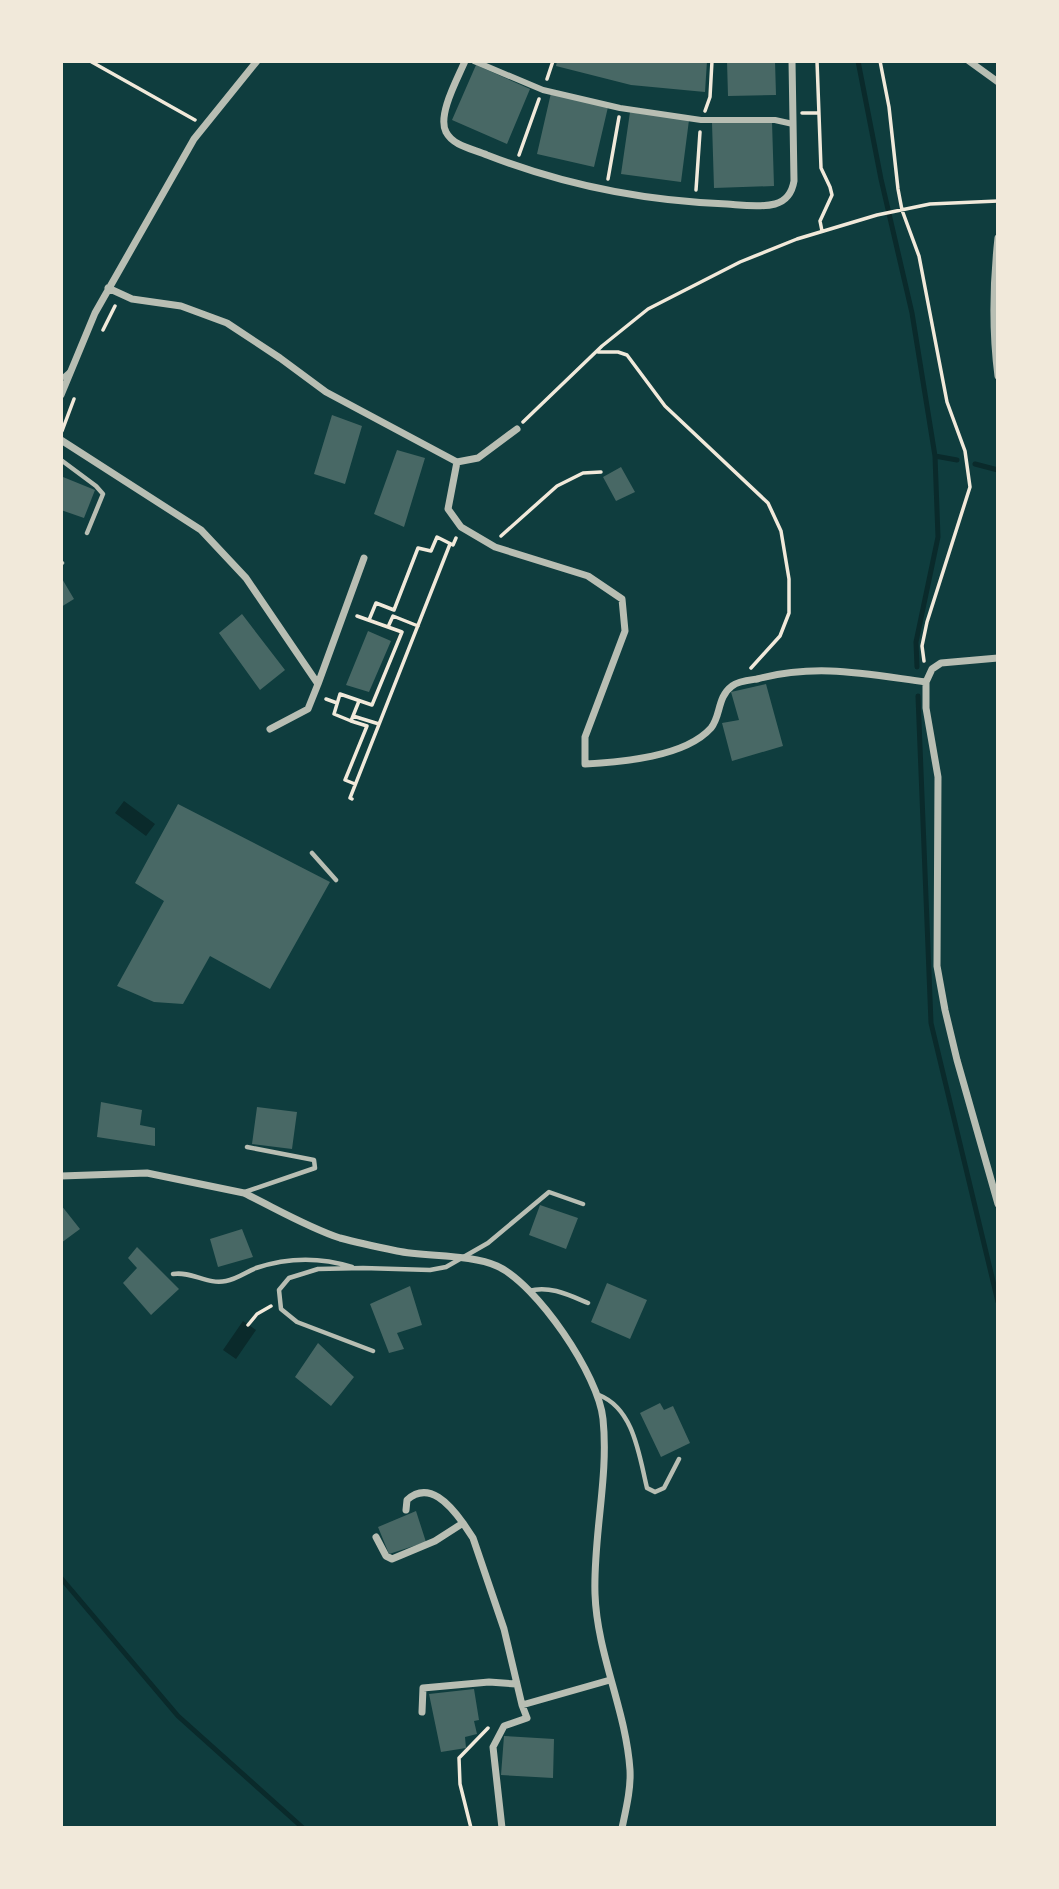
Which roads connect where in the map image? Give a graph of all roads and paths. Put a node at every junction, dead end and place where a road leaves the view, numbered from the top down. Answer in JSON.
{"nodes":[{"id":1,"x":90,"y":61,"type":"edge"},
{"id":2,"x":257,"y":61,"type":"edge"},
{"id":3,"x":465,"y":61,"type":"edge"},
{"id":4,"x":474,"y":61,"type":"edge"},
{"id":5,"x":553,"y":61,"type":"edge"},
{"id":6,"x":712,"y":61,"type":"edge"},
{"id":7,"x":792,"y":61,"type":"edge"},
{"id":8,"x":817,"y":61,"type":"edge"},
{"id":9,"x":880,"y":61,"type":"edge"},
{"id":10,"x":969,"y":61,"type":"edge"},
{"id":11,"x":998,"y":82,"type":"edge"},
{"id":12,"x":543,"y":90,"type":"junction"},
{"id":13,"x":620,"y":108,"type":"junction"},
{"id":14,"x":701,"y":120,"type":"junction"},
{"id":15,"x":204,"y":124,"type":"junction"},
{"id":16,"x":793,"y":124,"type":"junction"},
{"id":17,"x":515,"y":166,"type":"junction"},
{"id":18,"x":606,"y":191,"type":"junction"},
{"id":19,"x":998,"y":201,"type":"edge"},
{"id":20,"x":695,"y":203,"type":"junction"},
{"id":21,"x":901,"y":210,"type":"junction"},
{"id":22,"x":822,"y":231,"type":"junction"},
{"id":23,"x":998,"y":238,"type":"edge"},
{"id":24,"x":108,"y":288,"type":"junction"},
{"id":25,"x":120,"y":295,"type":"junction"},
{"id":26,"x":99,"y":338,"type":"dead end"},
{"id":27,"x":596,"y":352,"type":"junction"},
{"id":28,"x":65,"y":372,"type":"edge"},
{"id":29,"x":998,"y":376,"type":"edge"},
{"id":30,"x":61,"y":379,"type":"edge"},
{"id":31,"x":61,"y":395,"type":"edge"},
{"id":32,"x":75,"y":397,"type":"dead end"},
{"id":33,"x":517,"y":429,"type":"joint"},
{"id":34,"x":61,"y":433,"type":"edge"},
{"id":35,"x":61,"y":440,"type":"edge"},
{"id":36,"x":61,"y":460,"type":"edge"},
{"id":37,"x":457,"y":462,"type":"junction"},
{"id":38,"x":601,"y":472,"type":"dead end"},
{"id":39,"x":461,"y":527,"type":"junction"},
{"id":40,"x":87,"y":533,"type":"dead end"},
{"id":41,"x":450,"y":544,"type":"junction"},
{"id":42,"x":492,"y":546,"type":"junction"},
{"id":43,"x":364,"y":558,"type":"dead end"},
{"id":44,"x":357,"y":616,"type":"dead end"},
{"id":45,"x":369,"y":620,"type":"junction"},
{"id":46,"x":418,"y":626,"type":"junction"},
{"id":47,"x":388,"y":627,"type":"junction"},
{"id":48,"x":998,"y":658,"type":"edge"},
{"id":49,"x":926,"y":682,"type":"junction"},
{"id":50,"x":318,"y":684,"type":"junction"},
{"id":51,"x":733,"y":685,"type":"junction"},
{"id":52,"x":326,"y":699,"type":"dead end"},
{"id":53,"x":359,"y":701,"type":"junction"},
{"id":54,"x":337,"y":703,"type":"junction"},
{"id":55,"x":352,"y":718,"type":"junction"},
{"id":56,"x":379,"y":724,"type":"junction"},
{"id":57,"x":270,"y":730,"type":"dead end"},
{"id":58,"x":355,"y":784,"type":"junction"},
{"id":59,"x":352,"y":799,"type":"dead end"},
{"id":60,"x":312,"y":853,"type":"dead end"},
{"id":61,"x":336,"y":880,"type":"dead end"},
{"id":62,"x":247,"y":1147,"type":"dead end"},
{"id":63,"x":61,"y":1176,"type":"edge"},
{"id":64,"x":244,"y":1193,"type":"junction"},
{"id":65,"x":583,"y":1204,"type":"dead end"},
{"id":66,"x":998,"y":1204,"type":"edge"},
{"id":67,"x":462,"y":1259,"type":"junction"},
{"id":68,"x":357,"y":1268,"type":"junction"},
{"id":69,"x":173,"y":1275,"type":"dead end"},
{"id":70,"x":528,"y":1291,"type":"junction"},
{"id":71,"x":588,"y":1303,"type":"dead end"},
{"id":72,"x":280,"y":1305,"type":"junction"},
{"id":73,"x":248,"y":1325,"type":"dead end"},
{"id":74,"x":373,"y":1351,"type":"dead end"},
{"id":75,"x":599,"y":1395,"type":"junction"},
{"id":76,"x":679,"y":1459,"type":"dead end"},
{"id":77,"x":406,"y":1510,"type":"dead end"},
{"id":78,"x":463,"y":1523,"type":"junction"},
{"id":79,"x":376,"y":1537,"type":"dead end"},
{"id":80,"x":610,"y":1679,"type":"junction"},
{"id":81,"x":516,"y":1684,"type":"junction"},
{"id":82,"x":522,"y":1705,"type":"junction"},
{"id":83,"x":422,"y":1712,"type":"dead end"},
{"id":84,"x":492,"y":1726,"type":"dead end"},
{"id":85,"x":471,"y":1828,"type":"edge"},
{"id":86,"x":502,"y":1828,"type":"edge"},
{"id":87,"x":622,"y":1828,"type":"edge"}],
"edges":[{"from":1,"to":15,"type":"path"},
{"from":2,"to":15,"type":"street"},
{"from":3,"to":17,"type":"street"},
{"from":4,"to":12,"type":"street"},
{"from":5,"to":12,"type":"path"},
{"from":6,"to":14,"type":"path"},
{"from":7,"to":16,"type":"street"},
{"from":8,"to":22,"type":"path"},
{"from":9,"to":21,"type":"path"},
{"from":10,"to":11,"type":"street"},
{"from":12,"to":13,"type":"street"},
{"from":12,"to":17,"type":"path"},
{"from":13,"to":14,"type":"street"},
{"from":13,"to":18,"type":"path"},
{"from":14,"to":16,"type":"street"},
{"from":14,"to":20,"type":"path"},
{"from":15,"to":24,"type":"street"},
{"from":16,"to":20,"type":"street"},
{"from":17,"to":18,"type":"street"},
{"from":18,"to":20,"type":"street"},
{"from":19,"to":21,"type":"path"},
{"from":21,"to":22,"type":"path"},
{"from":21,"to":49,"type":"path"},
{"from":22,"to":27,"type":"path"},
{"from":23,"to":29,"type":"street"},
{"from":24,"to":25,"type":"street"},
{"from":24,"to":28,"type":"street"},
{"from":25,"to":26,"type":"path"},
{"from":25,"to":37,"type":"street"},
{"from":27,"to":33,"type":"path"},
{"from":27,"to":51,"type":"path"},
{"from":28,"to":30,"type":"lane"},
{"from":28,"to":31,"type":"street"},
{"from":32,"to":34,"type":"path"},
{"from":33,"to":37,"type":"street"},
{"from":35,"to":50,"type":"street"},
{"from":36,"to":40,"type":"lane"},
{"from":37,"to":39,"type":"street"},
{"from":38,"to":42,"type":"path"},
{"from":39,"to":41,"type":"path"},
{"from":39,"to":42,"type":"street"},
{"from":41,"to":45,"type":"path"},
{"from":41,"to":46,"type":"path"},
{"from":42,"to":51,"type":"street"},
{"from":43,"to":50,"type":"street"},
{"from":44,"to":45,"type":"path"},
{"from":45,"to":47,"type":"path"},
{"from":46,"to":47,"type":"path"},
{"from":46,"to":56,"type":"path"},
{"from":47,"to":53,"type":"path"},
{"from":48,"to":49,"type":"street"},
{"from":49,"to":51,"type":"street"},
{"from":49,"to":66,"type":"street"},
{"from":50,"to":57,"type":"street"},
{"from":52,"to":54,"type":"path"},
{"from":53,"to":54,"type":"path"},
{"from":53,"to":55,"type":"path"},
{"from":54,"to":55,"type":"path"},
{"from":55,"to":56,"type":"path"},
{"from":55,"to":58,"type":"path"},
{"from":56,"to":58,"type":"path"},
{"from":58,"to":59,"type":"path"},
{"from":60,"to":61,"type":"lane"},
{"from":62,"to":64,"type":"lane"},
{"from":63,"to":64,"type":"street"},
{"from":64,"to":67,"type":"street"},
{"from":65,"to":67,"type":"lane"},
{"from":67,"to":68,"type":"lane"},
{"from":67,"to":70,"type":"street"},
{"from":68,"to":69,"type":"lane"},
{"from":68,"to":72,"type":"lane"},
{"from":70,"to":71,"type":"lane"},
{"from":70,"to":75,"type":"street"},
{"from":72,"to":73,"type":"path"},
{"from":72,"to":74,"type":"lane"},
{"from":75,"to":76,"type":"lane"},
{"from":75,"to":80,"type":"street"},
{"from":77,"to":78,"type":"street"},
{"from":78,"to":79,"type":"street"},
{"from":78,"to":81,"type":"street"},
{"from":80,"to":82,"type":"street"},
{"from":80,"to":87,"type":"street"},
{"from":81,"to":82,"type":"street"},
{"from":81,"to":83,"type":"street"},
{"from":82,"to":86,"type":"street"},
{"from":84,"to":85,"type":"path"}]}
